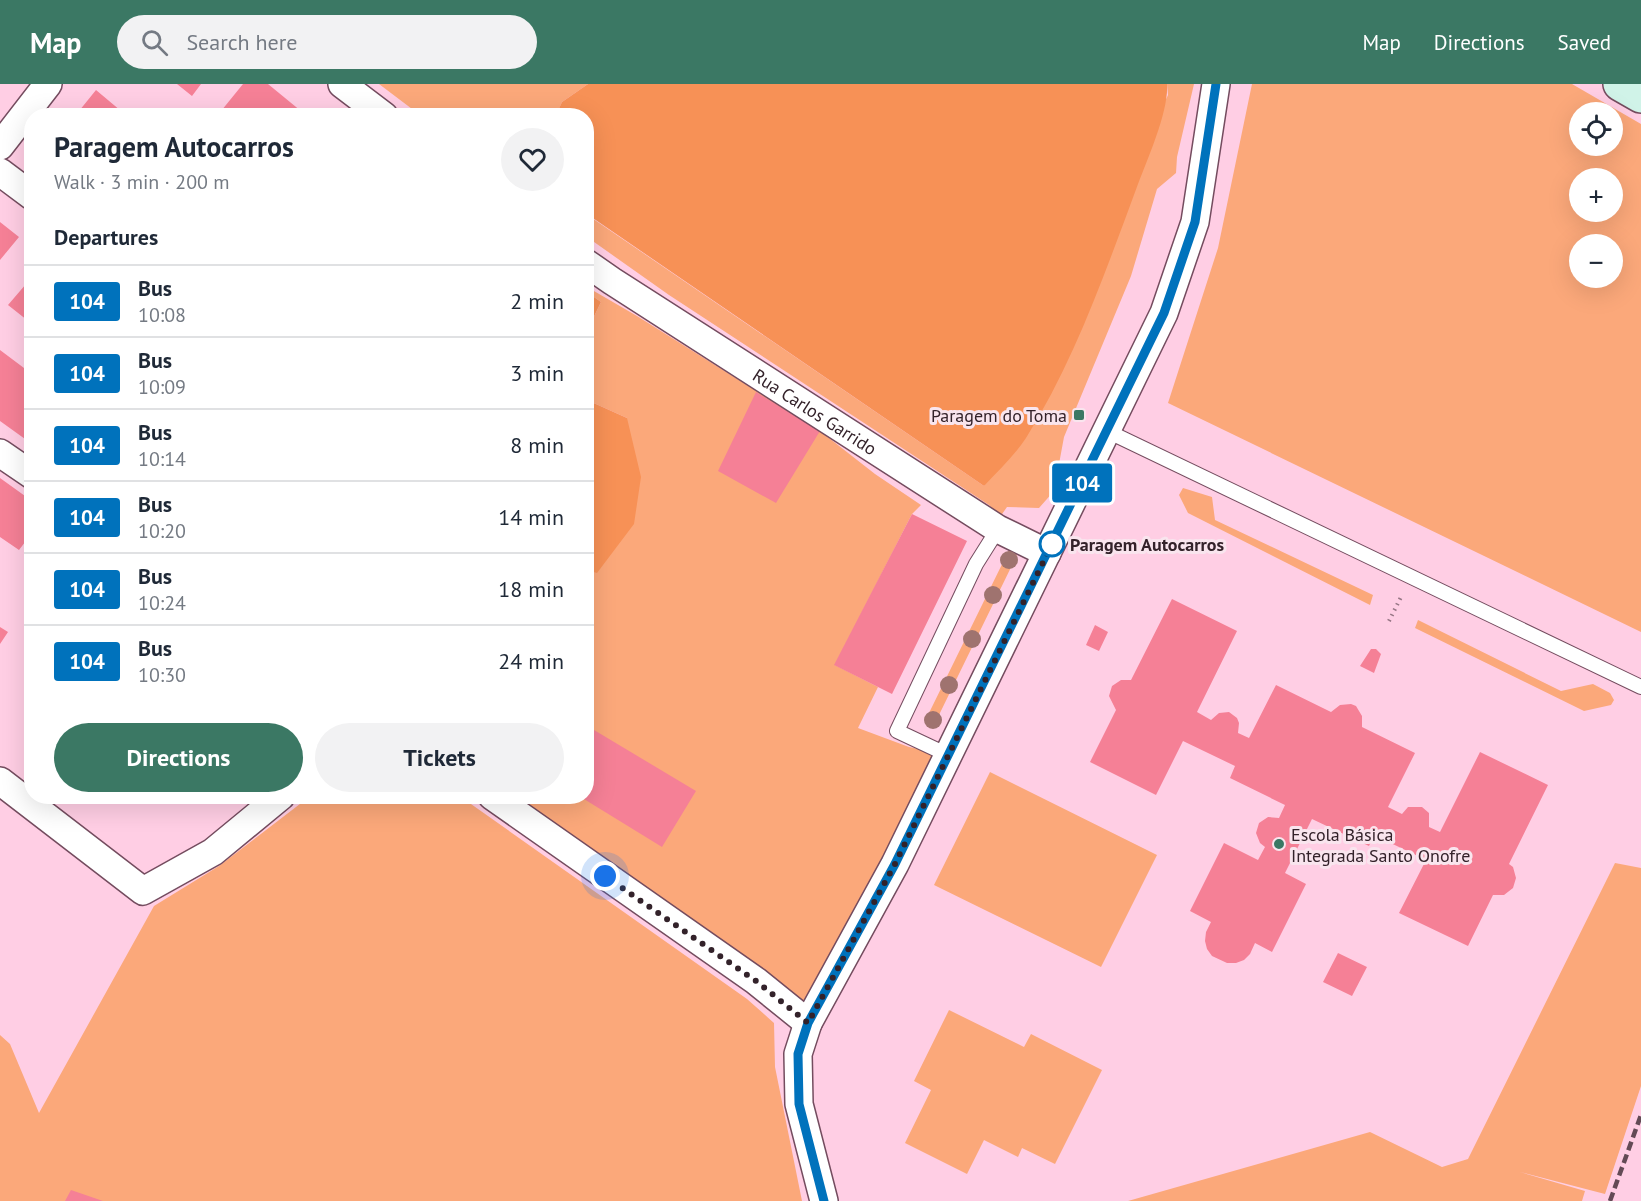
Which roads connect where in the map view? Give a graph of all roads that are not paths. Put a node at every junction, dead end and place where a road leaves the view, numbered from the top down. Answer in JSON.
{"nodes":[{"id":1,"x":48,"y":84,"type":"edge"},
{"id":2,"x":342,"y":84,"type":"edge"},
{"id":3,"x":1216,"y":84,"type":"edge"},
{"id":4,"x":1620,"y":84,"type":"edge"},
{"id":5,"x":1641,"y":96,"type":"edge"},
{"id":6,"x":29,"y":108,"type":"edge"},
{"id":7,"x":374,"y":108,"type":"edge"},
{"id":8,"x":24,"y":115,"type":"edge"},
{"id":9,"x":0,"y":146,"type":"edge"},
{"id":10,"x":0,"y":172,"type":"edge"},
{"id":11,"x":24,"y":190,"type":"edge"},
{"id":12,"x":594,"y":269,"type":"edge"},
{"id":13,"x":1107,"y":430,"type":"junction"},
{"id":14,"x":0,"y":453,"type":"edge"},
{"id":15,"x":24,"y":470,"type":"edge"},
{"id":16,"x":998,"y":529,"type":"junction"},
{"id":17,"x":1047,"y":553,"type":"junction"},
{"id":18,"x":1641,"y":687,"type":"edge"},
{"id":19,"x":948,"y":755,"type":"junction"},
{"id":20,"x":0,"y":781,"type":"edge"},
{"id":21,"x":24,"y":799,"type":"edge"},
{"id":22,"x":30,"y":804,"type":"edge"},
{"id":23,"x":271,"y":804,"type":"edge"},
{"id":24,"x":503,"y":804,"type":"edge"},
{"id":25,"x":808,"y":1023,"type":"junction"},
{"id":26,"x":824,"y":1201,"type":"edge"}],
"edges":[{"from":1,"to":6,"type":"street"},
{"from":2,"to":7,"type":"street"},
{"from":3,"to":13,"type":"street"},
{"from":4,"to":5,"type":"main road"},
{"from":8,"to":9,"type":"street"},
{"from":10,"to":11,"type":"street"},
{"from":12,"to":16,"type":"street","name":"Rua Carlos Garrido"},
{"from":13,"to":17,"type":"street"},
{"from":13,"to":18,"type":"lane"},
{"from":14,"to":15,"type":"street"},
{"from":16,"to":17,"type":"street","name":"Rua Carlos Garrido"},
{"from":16,"to":19,"type":"lane"},
{"from":17,"to":19,"type":"street"},
{"from":19,"to":25,"type":"street"},
{"from":20,"to":21,"type":"street"},
{"from":22,"to":23,"type":"street"},
{"from":24,"to":25,"type":"street"},
{"from":25,"to":26,"type":"street"}]}
